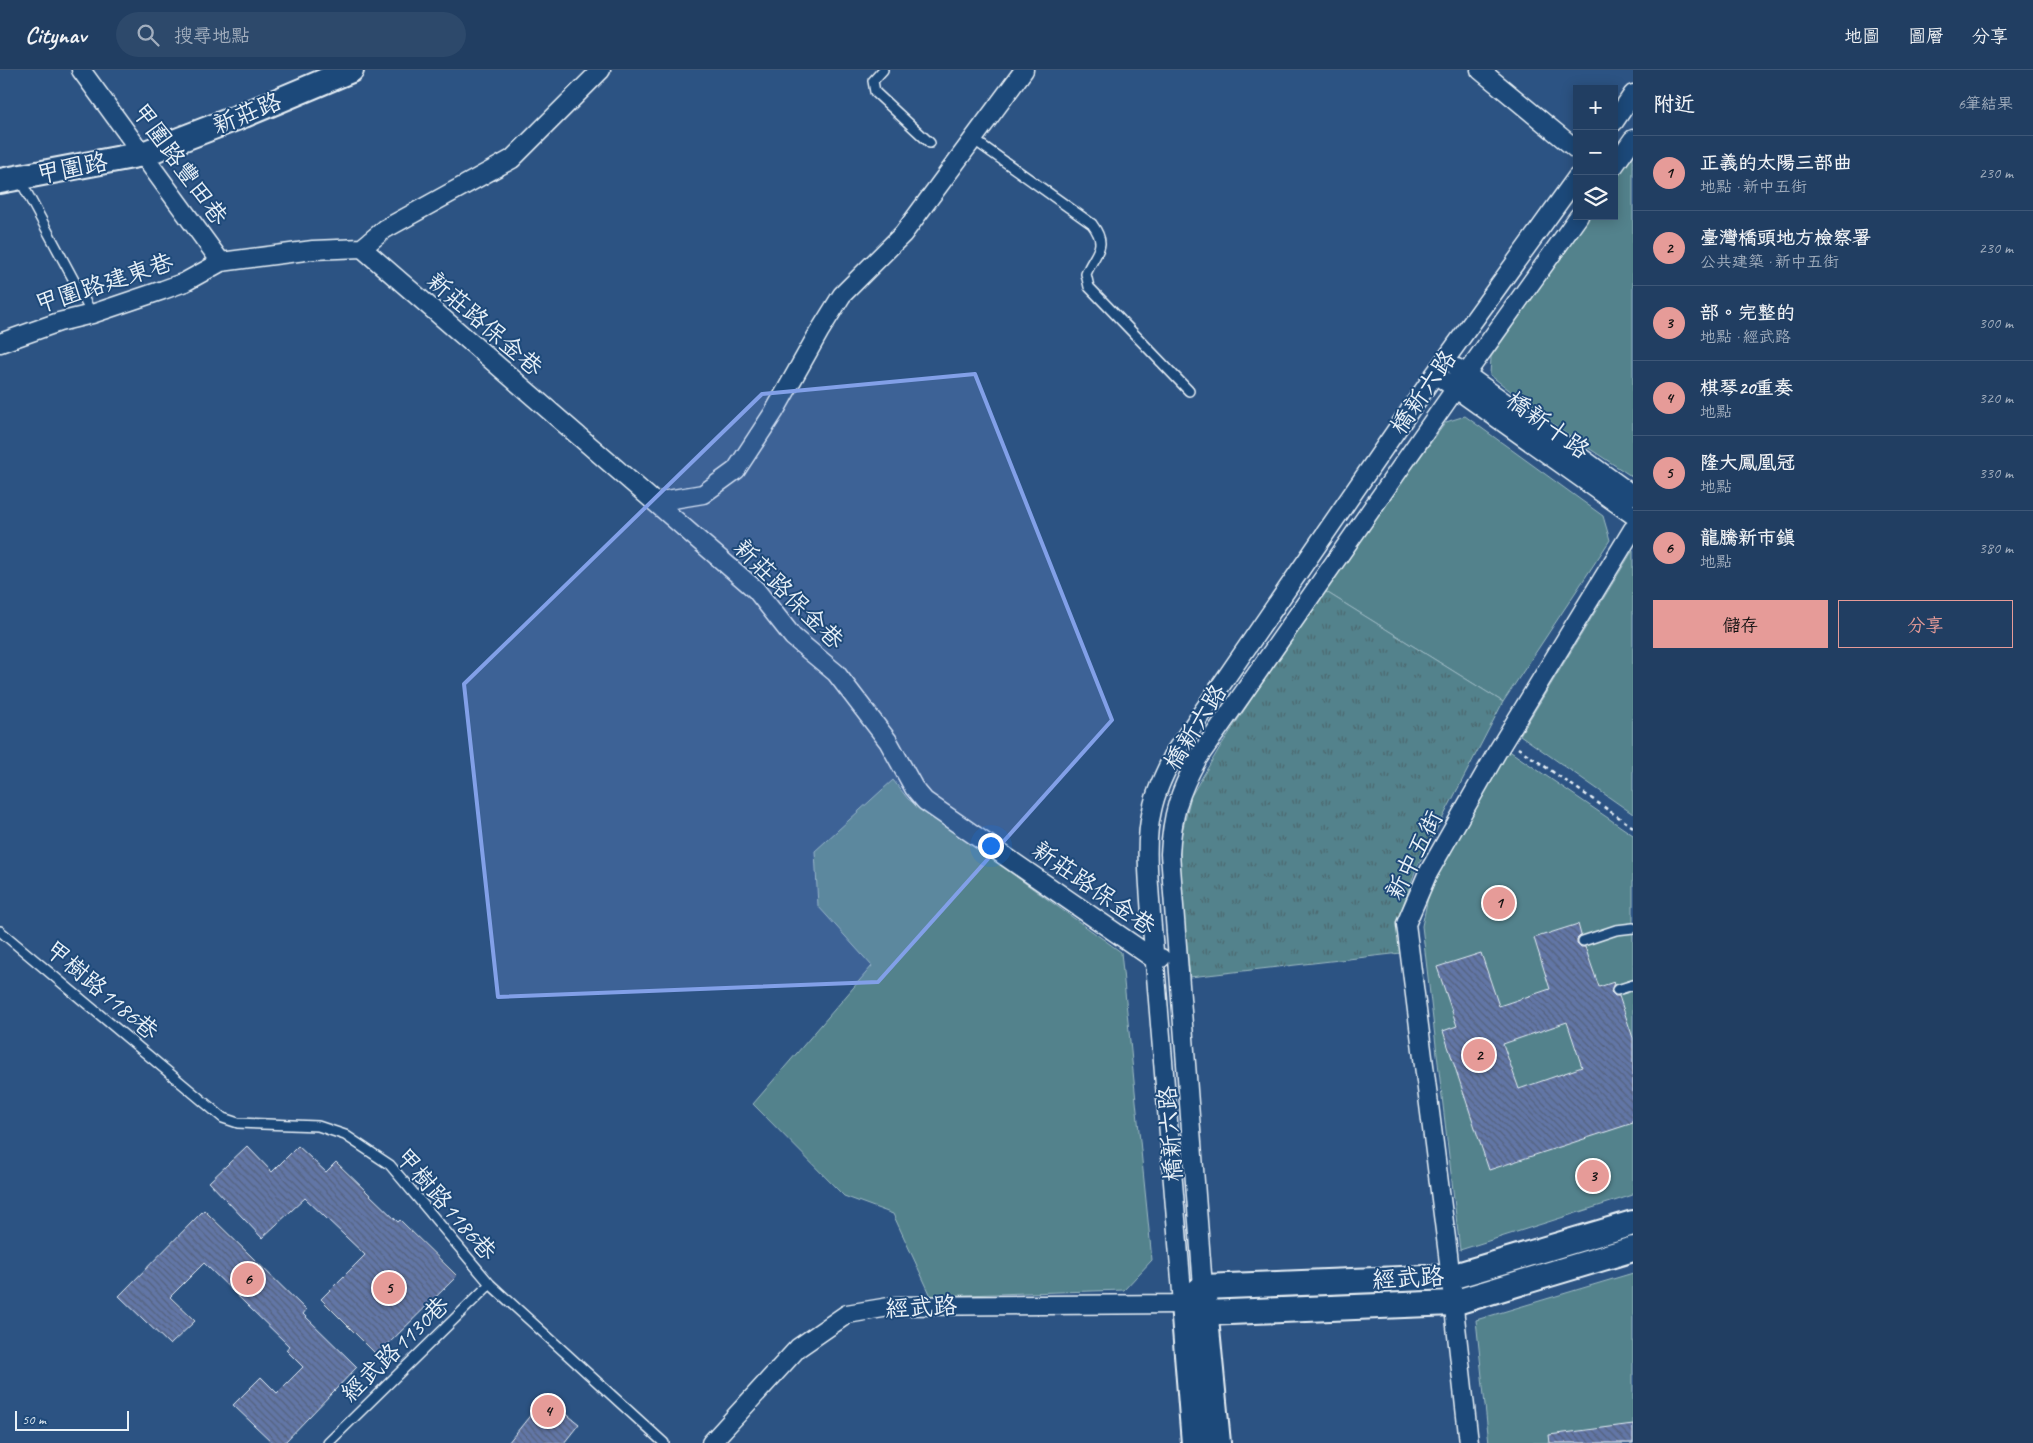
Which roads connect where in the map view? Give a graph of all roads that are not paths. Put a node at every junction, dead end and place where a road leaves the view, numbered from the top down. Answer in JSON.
{"nodes":[{"id":1,"x":82,"y":70,"type":"edge"},
{"id":2,"x":351,"y":70,"type":"edge"},
{"id":3,"x":601,"y":70,"type":"edge"},
{"id":4,"x":883,"y":70,"type":"edge"},
{"id":5,"x":1024,"y":70,"type":"edge"},
{"id":6,"x":1480,"y":70,"type":"edge"},
{"id":7,"x":1633,"y":94,"type":"edge"},
{"id":8,"x":1618,"y":116,"type":"edge"},
{"id":9,"x":973,"y":139,"type":"junction"},
{"id":10,"x":1633,"y":139,"type":"edge"},
{"id":11,"x":930,"y":143,"type":"dead end"},
{"id":12,"x":1573,"y":147,"type":"edge"},
{"id":13,"x":143,"y":154,"type":"junction"},
{"id":14,"x":1618,"y":160,"type":"edge"},
{"id":15,"x":10,"y":180,"type":"edge"},
{"id":16,"x":1573,"y":183,"type":"edge"},
{"id":17,"x":1576,"y":220,"type":"edge"},
{"id":18,"x":362,"y":248,"type":"junction"},
{"id":19,"x":221,"y":262,"type":"junction"},
{"id":20,"x":92,"y":314,"type":"junction"},
{"id":21,"x":0,"y":343,"type":"edge"},
{"id":22,"x":1445,"y":359,"type":"junction"},
{"id":23,"x":1435,"y":374,"type":"junction"},
{"id":24,"x":1466,"y":374,"type":"junction"},
{"id":25,"x":1456,"y":388,"type":"junction"},
{"id":26,"x":1189,"y":391,"type":"dead end"},
{"id":27,"x":1633,"y":495,"type":"edge"},
{"id":28,"x":655,"y":502,"type":"junction"},
{"id":29,"x":1633,"y":516,"type":"edge"},
{"id":30,"x":1633,"y":529,"type":"edge"},
{"id":31,"x":1633,"y":928,"type":"edge"},
{"id":32,"x":0,"y":931,"type":"edge"},
{"id":33,"x":1633,"y":933,"type":"edge"},
{"id":34,"x":1178,"y":956,"type":"junction"},
{"id":35,"x":1154,"y":959,"type":"junction"},
{"id":36,"x":1633,"y":985,"type":"edge"},
{"id":37,"x":1617,"y":990,"type":"dead end"},
{"id":38,"x":1633,"y":1223,"type":"edge"},
{"id":39,"x":1633,"y":1249,"type":"edge"},
{"id":40,"x":1451,"y":1277,"type":"junction"},
{"id":41,"x":490,"y":1284,"type":"junction"},
{"id":42,"x":1203,"y":1286,"type":"junction"},
{"id":43,"x":1454,"y":1303,"type":"junction"},
{"id":44,"x":1183,"y":1304,"type":"junction"},
{"id":45,"x":1206,"y":1313,"type":"junction"},
{"id":46,"x":328,"y":1443,"type":"edge"},
{"id":47,"x":664,"y":1443,"type":"edge"},
{"id":48,"x":711,"y":1443,"type":"edge"},
{"id":49,"x":1194,"y":1443,"type":"edge"},
{"id":50,"x":1218,"y":1443,"type":"edge"},
{"id":51,"x":1469,"y":1443,"type":"edge"}],
"edges":[{"from":1,"to":13,"type":"street","name":"甲圍路豐田巷"},
{"from":2,"to":13,"type":"street","name":"新莊路"},
{"from":3,"to":18,"type":"street"},
{"from":4,"to":11,"type":"lane"},
{"from":5,"to":9,"type":"street"},
{"from":6,"to":12,"type":"street"},
{"from":7,"to":8,"type":"street"},
{"from":9,"to":26,"type":"lane"},
{"from":9,"to":28,"type":"street"},
{"from":10,"to":14,"type":"street"},
{"from":13,"to":15,"type":"street","name":"甲圍路"},
{"from":13,"to":19,"type":"street","name":"甲圍路豐田巷"},
{"from":15,"to":20,"type":"lane"},
{"from":16,"to":22,"type":"street","name":"橋新六路"},
{"from":17,"to":24,"type":"street","name":"橋新六路"},
{"from":18,"to":19,"type":"street"},
{"from":18,"to":28,"type":"street","name":"新莊路保金巷"},
{"from":19,"to":20,"type":"street","name":"甲圍路建東巷"},
{"from":20,"to":21,"type":"street","name":"甲圍路建東巷"},
{"from":22,"to":23,"type":"street","name":"橋新六路"},
{"from":22,"to":24,"type":"street","name":"橋新十路"},
{"from":23,"to":25,"type":"street","name":"橋新十路"},
{"from":23,"to":35,"type":"street","name":"橋新六路"},
{"from":24,"to":25,"type":"street","name":"橋新六路"},
{"from":24,"to":27,"type":"street","name":"橋新十路"},
{"from":25,"to":29,"type":"street","name":"橋新十路"},
{"from":25,"to":34,"type":"street","name":"橋新六路"},
{"from":28,"to":35,"type":"street","name":"新莊路保金巷"},
{"from":30,"to":40,"type":"street","name":"新中五街"},
{"from":31,"to":33,"type":"lane"},
{"from":32,"to":41,"type":"lane","name":"甲樹路1186巷"},
{"from":34,"to":35,"type":"street","name":"新莊路保金巷"},
{"from":34,"to":42,"type":"street","name":"橋新六路"},
{"from":35,"to":44,"type":"street","name":"橋新六路"},
{"from":36,"to":37,"type":"lane"},
{"from":38,"to":40,"type":"street","name":"經武路"},
{"from":39,"to":43,"type":"street","name":"經武路"},
{"from":40,"to":42,"type":"street","name":"經武路"},
{"from":40,"to":43,"type":"street","name":"新中五街"},
{"from":41,"to":46,"type":"lane","name":"經武路1130巷"},
{"from":41,"to":47,"type":"lane","name":"甲樹路1186巷"},
{"from":42,"to":44,"type":"street"},
{"from":42,"to":45,"type":"street","name":"橋新六路"},
{"from":43,"to":45,"type":"street","name":"經武路"},
{"from":43,"to":51,"type":"street"},
{"from":44,"to":45,"type":"street","name":"經武路"},
{"from":44,"to":48,"type":"street","name":"經武路"},
{"from":44,"to":49,"type":"street","name":"橋新六路"},
{"from":45,"to":50,"type":"street","name":"橋新六路"}]}
